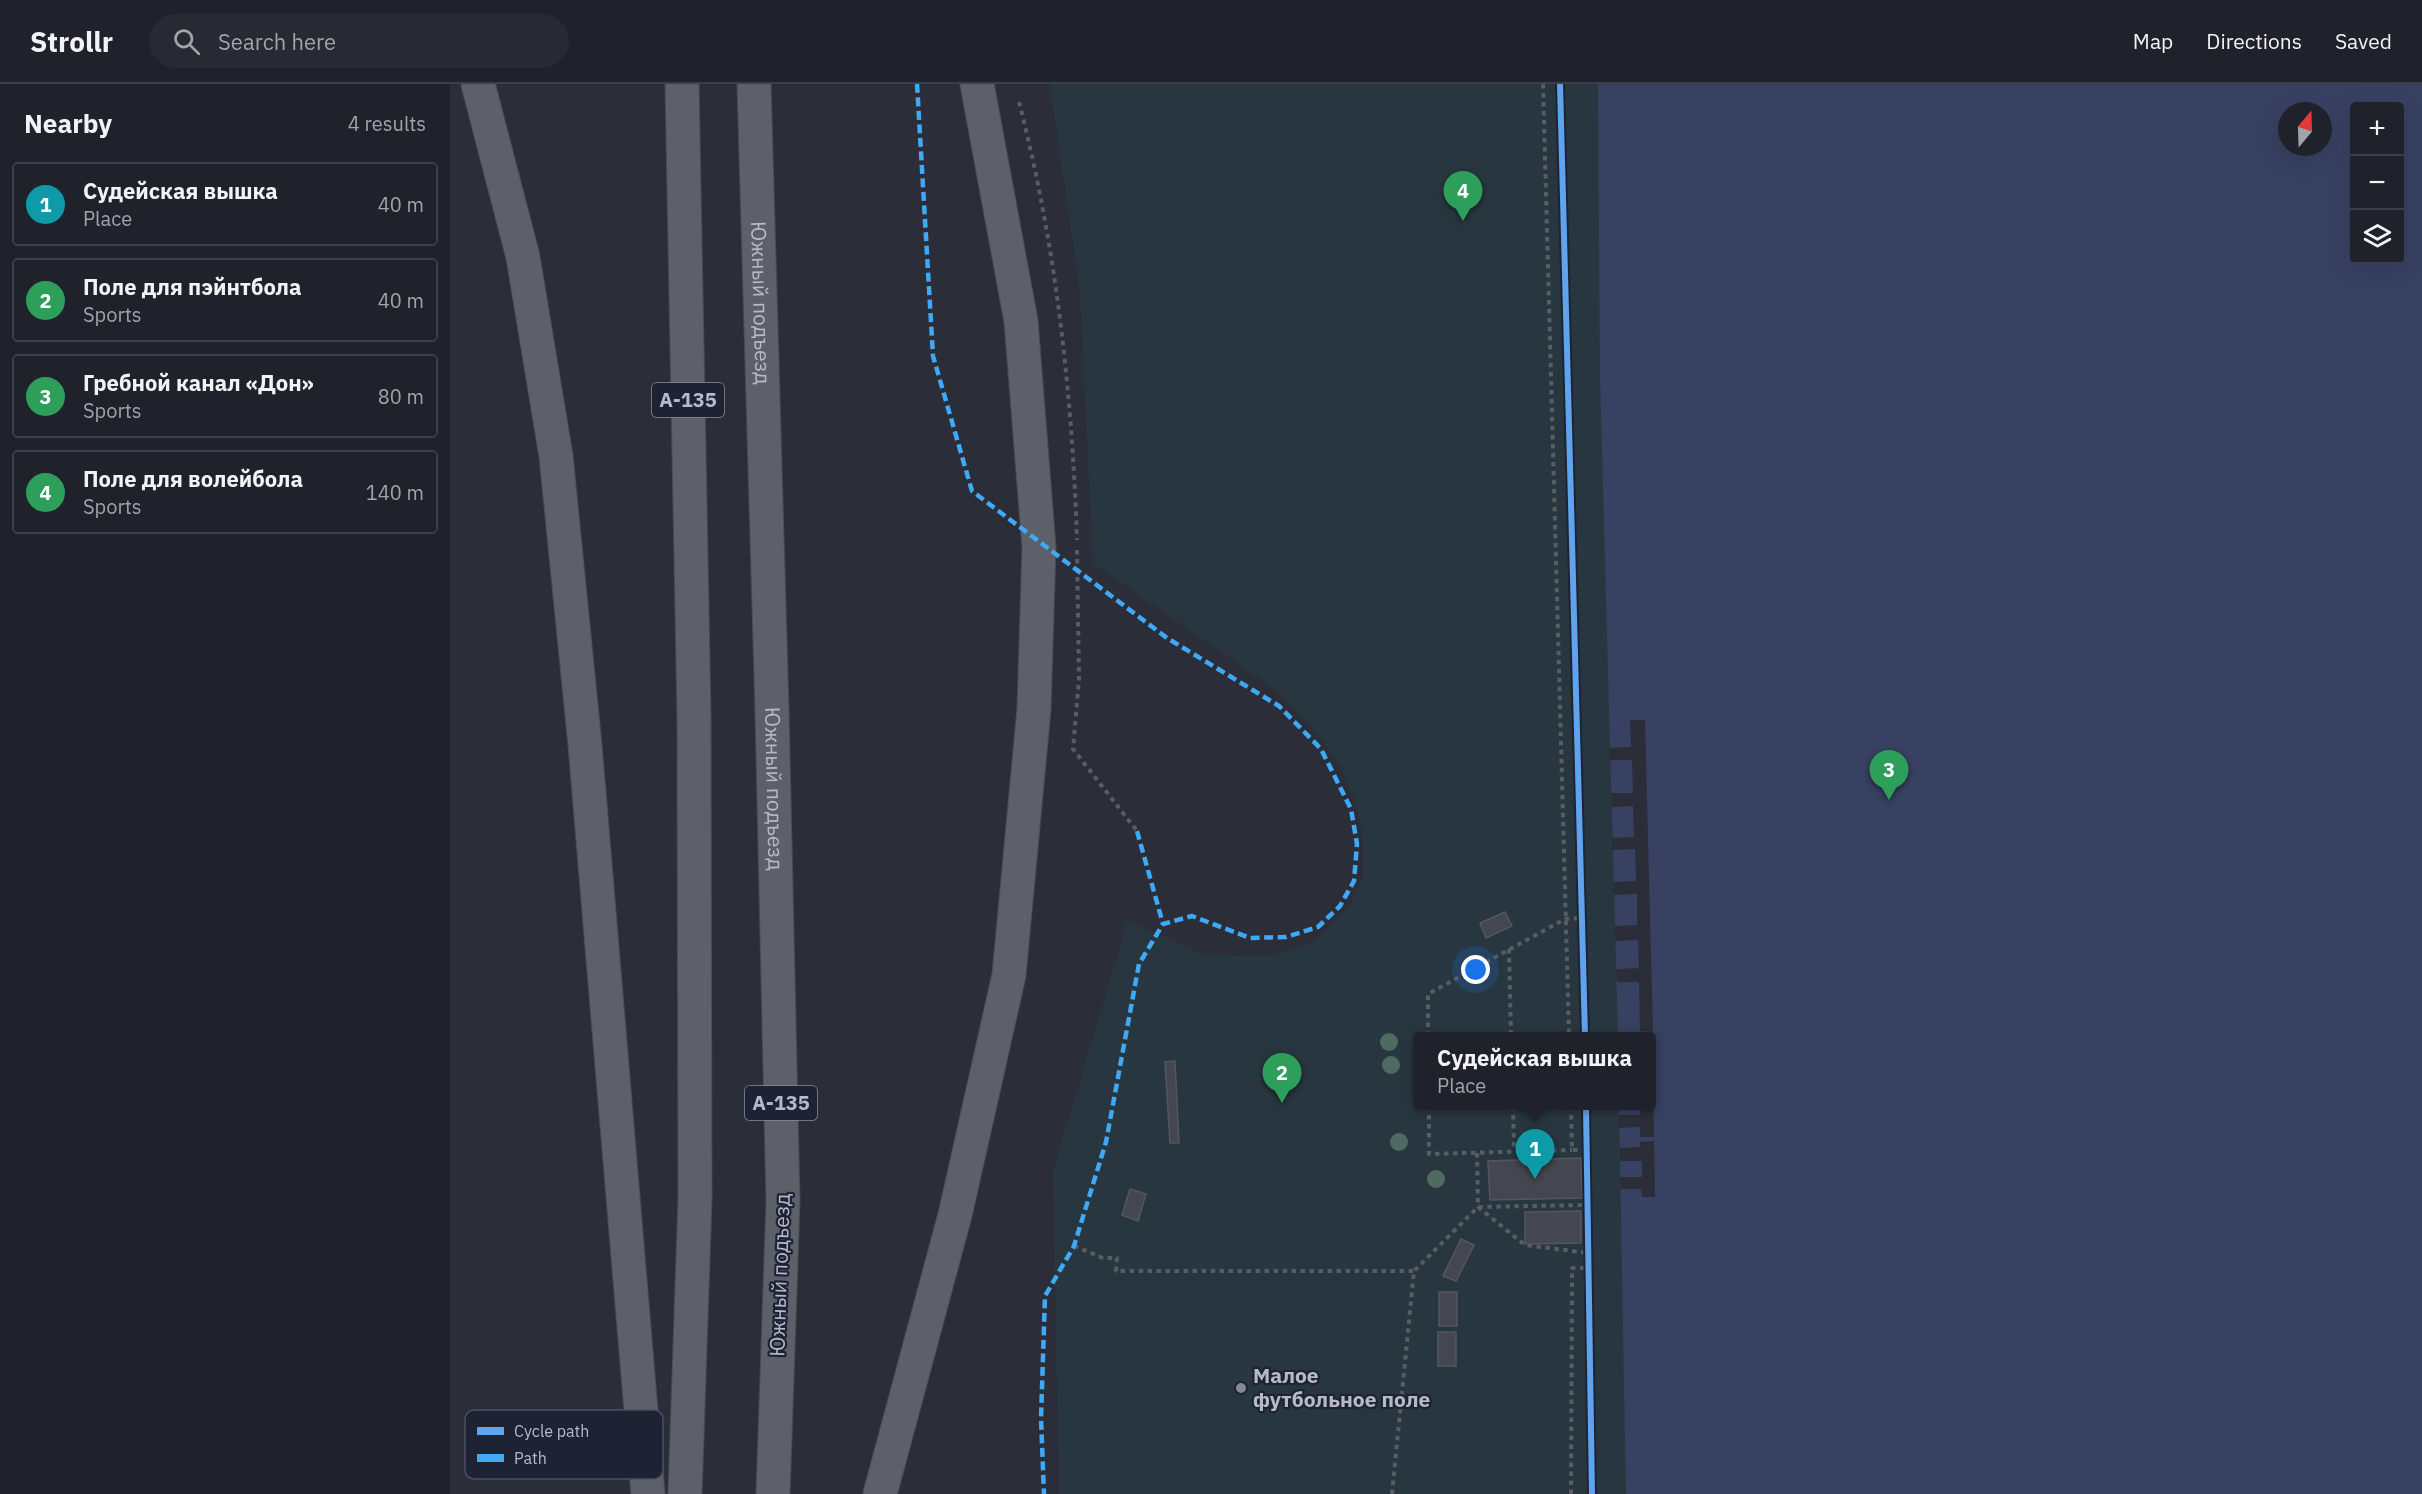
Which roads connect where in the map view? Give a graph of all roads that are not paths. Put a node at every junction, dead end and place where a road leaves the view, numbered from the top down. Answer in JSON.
{"nodes":[{"id":1,"x":478,"y":84,"type":"edge"},
{"id":2,"x":682,"y":84,"type":"edge"},
{"id":3,"x":754,"y":84,"type":"edge"},
{"id":4,"x":977,"y":84,"type":"edge"},
{"id":5,"x":641,"y":1410,"type":"edge"},
{"id":6,"x":647,"y":1479,"type":"edge"},
{"id":7,"x":648,"y":1494,"type":"edge"},
{"id":8,"x":685,"y":1494,"type":"edge"},
{"id":9,"x":773,"y":1494,"type":"edge"},
{"id":10,"x":880,"y":1494,"type":"edge"}],
"edges":[{"from":1,"to":5,"type":"main road"},
{"from":2,"to":8,"type":"main road","number":"А-135"},
{"from":3,"to":9,"type":"main road","name":"Южный подъезд","number":"А-135"},
{"from":4,"to":10,"type":"main road"},
{"from":6,"to":7,"type":"main road"}]}
